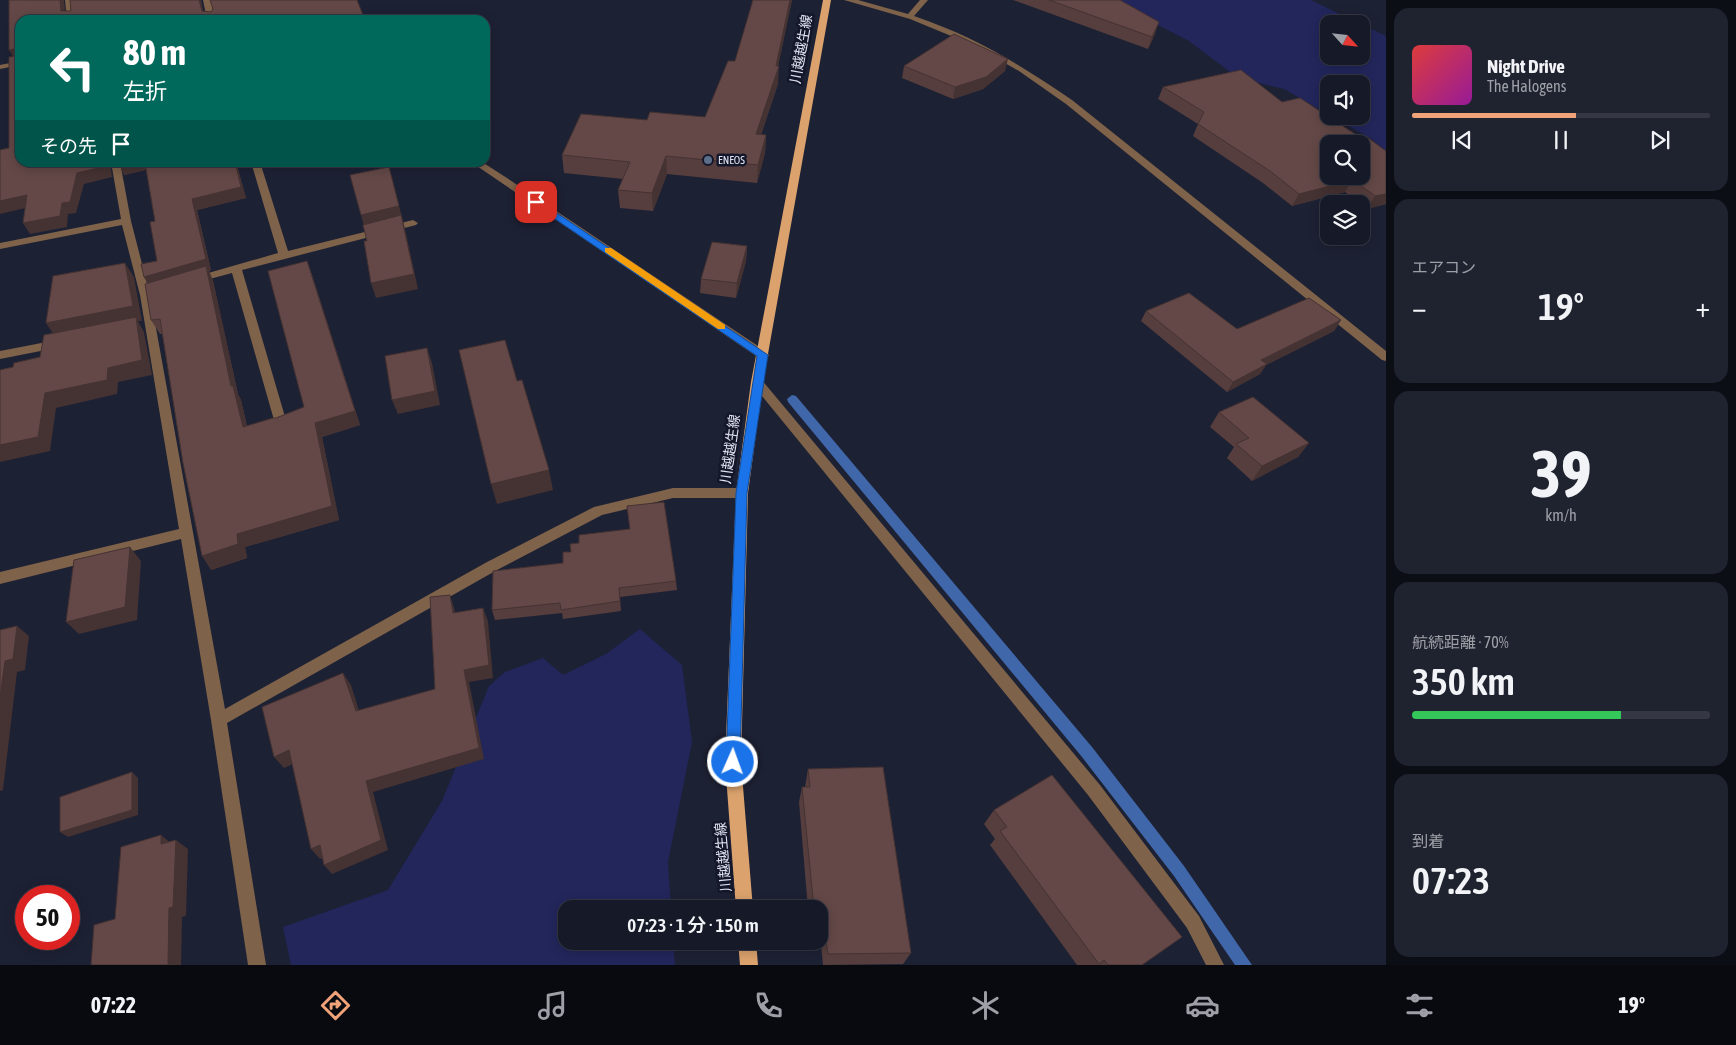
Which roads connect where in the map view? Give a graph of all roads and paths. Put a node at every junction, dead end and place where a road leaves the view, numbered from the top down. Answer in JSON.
{"nodes":[{"id":1,"x":69,"y":0,"type":"edge"},
{"id":2,"x":207,"y":0,"type":"edge"},
{"id":3,"x":827,"y":0,"type":"edge"},
{"id":4,"x":848,"y":0,"type":"edge"},
{"id":5,"x":924,"y":0,"type":"edge"},
{"id":6,"x":70,"y":15,"type":"edge"},
{"id":7,"x":210,"y":15,"type":"edge"},
{"id":8,"x":910,"y":16,"type":"junction"},
{"id":9,"x":15,"y":65,"type":"edge"},
{"id":10,"x":0,"y":67,"type":"edge"},
{"id":11,"x":116,"y":167,"type":"edge"},
{"id":12,"x":257,"y":167,"type":"edge"},
{"id":13,"x":483,"y":167,"type":"edge"},
{"id":14,"x":126,"y":221,"type":"junction"},
{"id":15,"x":413,"y":222,"type":"dead end"},
{"id":16,"x":0,"y":246,"type":"edge"},
{"id":17,"x":284,"y":255,"type":"junction"},
{"id":18,"x":236,"y":268,"type":"junction"},
{"id":19,"x":182,"y":284,"type":"edge"},
{"id":20,"x":66,"y":342,"type":"edge"},
{"id":21,"x":0,"y":355,"type":"edge"},
{"id":22,"x":763,"y":355,"type":"junction"},
{"id":23,"x":1386,"y":357,"type":"edge"},
{"id":24,"x":758,"y":382,"type":"junction"},
{"id":25,"x":282,"y":427,"type":"edge"},
{"id":26,"x":742,"y":493,"type":"junction"},
{"id":27,"x":185,"y":532,"type":"junction"},
{"id":28,"x":0,"y":578,"type":"edge"},
{"id":29,"x":219,"y":720,"type":"junction"},
{"id":30,"x":744,"y":900,"type":"edge"},
{"id":31,"x":748,"y":950,"type":"edge"},
{"id":32,"x":257,"y":965,"type":"edge"},
{"id":33,"x":749,"y":965,"type":"edge"},
{"id":34,"x":1215,"y":965,"type":"edge"}],
"edges":[{"from":1,"to":6,"type":"street"},
{"from":2,"to":7,"type":"street"},
{"from":3,"to":22,"type":"main road","name":"川越越生線"},
{"from":4,"to":8,"type":"street"},
{"from":5,"to":8,"type":"street"},
{"from":8,"to":23,"type":"street"},
{"from":9,"to":10,"type":"street"},
{"from":11,"to":14,"type":"street"},
{"from":12,"to":17,"type":"street"},
{"from":13,"to":22,"type":"street"},
{"from":14,"to":16,"type":"street"},
{"from":14,"to":27,"type":"street"},
{"from":15,"to":17,"type":"street"},
{"from":17,"to":18,"type":"street"},
{"from":18,"to":19,"type":"street"},
{"from":18,"to":25,"type":"street"},
{"from":20,"to":21,"type":"street"},
{"from":22,"to":24,"type":"main road","name":"川越越生線"},
{"from":24,"to":26,"type":"main road","name":"川越越生線"},
{"from":24,"to":34,"type":"street"},
{"from":26,"to":29,"type":"street"},
{"from":26,"to":30,"type":"main road","name":"川越越生線"},
{"from":27,"to":28,"type":"street"},
{"from":27,"to":29,"type":"street"},
{"from":29,"to":32,"type":"street"},
{"from":31,"to":33,"type":"main road"}]}
